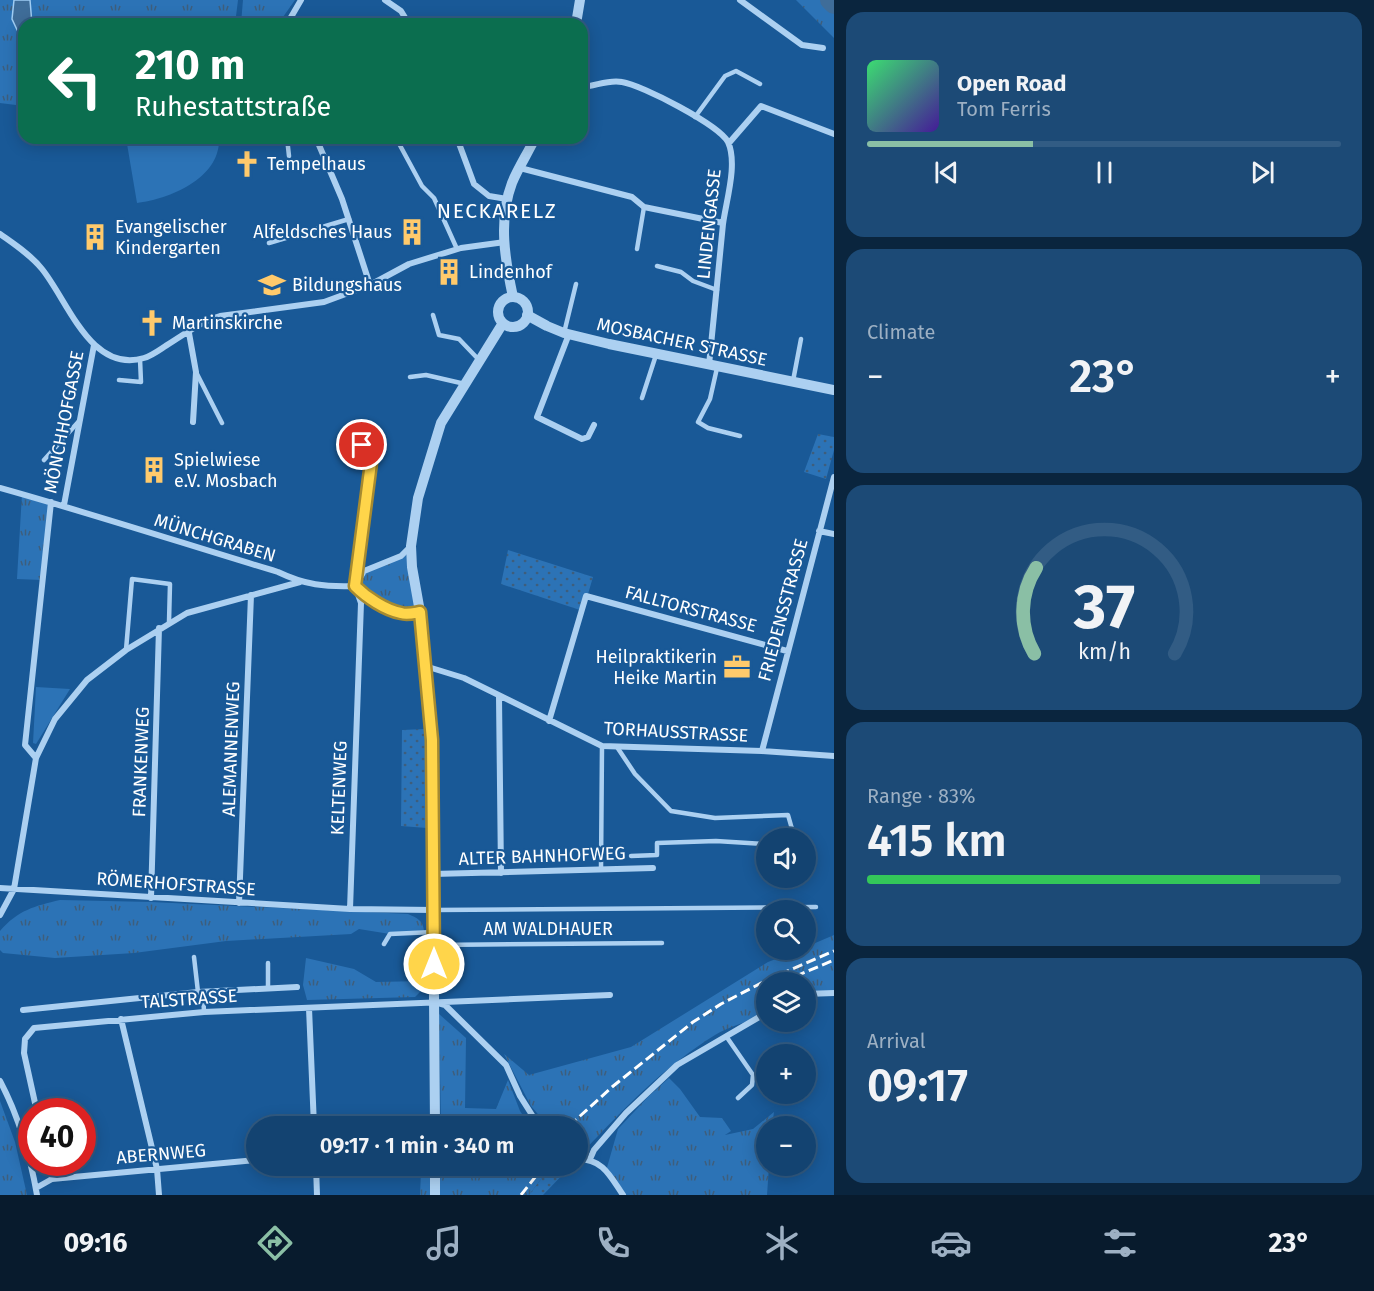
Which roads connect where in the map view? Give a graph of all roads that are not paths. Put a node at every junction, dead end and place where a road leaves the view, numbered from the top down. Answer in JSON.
{"nodes":[{"id":1,"x":301,"y":0,"type":"edge"},
{"id":2,"x":385,"y":0,"type":"edge"},
{"id":3,"x":580,"y":0,"type":"edge"},
{"id":4,"x":740,"y":0,"type":"edge"},
{"id":5,"x":290,"y":18,"type":"edge"},
{"id":6,"x":405,"y":18,"type":"edge"},
{"id":7,"x":577,"y":18,"type":"edge"},
{"id":8,"x":823,"y":48,"type":"dead end"},
{"id":9,"x":760,"y":84,"type":"dead end"},
{"id":10,"x":588,"y":87,"type":"edge"},
{"id":11,"x":695,"y":117,"type":"junction"},
{"id":12,"x":834,"y":134,"type":"edge"},
{"id":13,"x":729,"y":143,"type":"junction"},
{"id":14,"x":288,"y":144,"type":"edge"},
{"id":15,"x":319,"y":144,"type":"edge"},
{"id":16,"x":399,"y":144,"type":"edge"},
{"id":17,"x":459,"y":144,"type":"edge"},
{"id":18,"x":533,"y":144,"type":"edge"},
{"id":19,"x":289,"y":156,"type":"dead end"},
{"id":20,"x":520,"y":168,"type":"junction"},
{"id":21,"x":507,"y":199,"type":"junction"},
{"id":22,"x":644,"y":207,"type":"junction"},
{"id":23,"x":349,"y":219,"type":"junction"},
{"id":24,"x":723,"y":223,"type":"junction"},
{"id":25,"x":0,"y":234,"type":"edge"},
{"id":26,"x":505,"y":242,"type":"junction"},
{"id":27,"x":269,"y":243,"type":"dead end"},
{"id":28,"x":457,"y":249,"type":"junction"},
{"id":29,"x":637,"y":249,"type":"dead end"},
{"id":30,"x":657,"y":266,"type":"dead end"},
{"id":31,"x":576,"y":284,"type":"dead end"},
{"id":32,"x":370,"y":285,"type":"junction"},
{"id":33,"x":717,"y":290,"type":"junction"},
{"id":34,"x":513,"y":297,"type":"junction"},
{"id":35,"x":433,"y":315,"type":"dead end"},
{"id":36,"x":527,"y":315,"type":"junction"},
{"id":37,"x":503,"y":323,"type":"junction"},
{"id":38,"x":189,"y":333,"type":"junction"},
{"id":39,"x":566,"y":333,"type":"junction"},
{"id":40,"x":801,"y":339,"type":"dead end"},
{"id":41,"x":94,"y":345,"type":"junction"},
{"id":42,"x":657,"y":353,"type":"junction"},
{"id":43,"x":140,"y":359,"type":"junction"},
{"id":44,"x":480,"y":361,"type":"junction"},
{"id":45,"x":713,"y":366,"type":"junction"},
{"id":46,"x":196,"y":372,"type":"junction"},
{"id":47,"x":410,"y":377,"type":"dead end"},
{"id":48,"x":119,"y":380,"type":"dead end"},
{"id":49,"x":793,"y":381,"type":"junction"},
{"id":50,"x":465,"y":384,"type":"junction"},
{"id":51,"x":834,"y":390,"type":"edge"},
{"id":52,"x":642,"y":398,"type":"dead end"},
{"id":53,"x":80,"y":420,"type":"junction"},
{"id":54,"x":193,"y":422,"type":"dead end"},
{"id":55,"x":222,"y":423,"type":"dead end"},
{"id":56,"x":594,"y":426,"type":"dead end"},
{"id":57,"x":740,"y":436,"type":"dead end"},
{"id":58,"x":342,"y":444,"type":"dead end"},
{"id":59,"x":44,"y":460,"type":"dead end"},
{"id":60,"x":834,"y":477,"type":"edge"},
{"id":61,"x":0,"y":488,"type":"edge"},
{"id":62,"x":51,"y":502,"type":"junction"},
{"id":63,"x":64,"y":506,"type":"junction"},
{"id":64,"x":819,"y":531,"type":"junction"},
{"id":65,"x":834,"y":534,"type":"edge"},
{"id":66,"x":411,"y":546,"type":"junction"},
{"id":67,"x":300,"y":582,"type":"junction"},
{"id":68,"x":355,"y":586,"type":"junction"},
{"id":69,"x":251,"y":596,"type":"junction"},
{"id":70,"x":420,"y":612,"type":"junction"},
{"id":71,"x":169,"y":622,"type":"junction"},
{"id":72,"x":159,"y":628,"type":"junction"},
{"id":73,"x":126,"y":650,"type":"junction"},
{"id":74,"x":787,"y":651,"type":"junction"},
{"id":75,"x":425,"y":666,"type":"junction"},
{"id":76,"x":499,"y":697,"type":"junction"},
{"id":77,"x":549,"y":721,"type":"junction"},
{"id":78,"x":602,"y":746,"type":"junction"},
{"id":79,"x":617,"y":747,"type":"junction"},
{"id":80,"x":762,"y":752,"type":"junction"},
{"id":81,"x":834,"y":756,"type":"edge"},
{"id":82,"x":36,"y":758,"type":"junction"},
{"id":83,"x":792,"y":828,"type":"edge"},
{"id":84,"x":756,"y":844,"type":"edge"},
{"id":85,"x":631,"y":856,"type":"dead end"},
{"id":86,"x":653,"y":868,"type":"dead end"},
{"id":87,"x":601,"y":869,"type":"junction"},
{"id":88,"x":501,"y":873,"type":"junction"},
{"id":89,"x":433,"y":874,"type":"junction"},
{"id":90,"x":0,"y":888,"type":"edge"},
{"id":91,"x":14,"y":889,"type":"junction"},
{"id":92,"x":152,"y":898,"type":"junction"},
{"id":93,"x":239,"y":903,"type":"junction"},
{"id":94,"x":756,"y":907,"type":"edge"},
{"id":95,"x":350,"y":909,"type":"junction"},
{"id":96,"x":434,"y":910,"type":"junction"},
{"id":97,"x":0,"y":915,"type":"edge"},
{"id":98,"x":434,"y":932,"type":"junction"},
{"id":99,"x":662,"y":943,"type":"dead end"},
{"id":100,"x":384,"y":944,"type":"dead end"},
{"id":101,"x":434,"y":945,"type":"junction"},
{"id":102,"x":194,"y":957,"type":"dead end"},
{"id":103,"x":268,"y":963,"type":"dead end"},
{"id":104,"x":297,"y":987,"type":"dead end"},
{"id":105,"x":268,"y":988,"type":"junction"},
{"id":106,"x":200,"y":992,"type":"junction"},
{"id":107,"x":834,"y":993,"type":"edge"},
{"id":108,"x":816,"y":994,"type":"edge"},
{"id":109,"x":610,"y":995,"type":"dead end"},
{"id":110,"x":435,"y":1001,"type":"junction"},
{"id":111,"x":309,"y":1008,"type":"junction"},
{"id":112,"x":23,"y":1010,"type":"dead end"},
{"id":113,"x":204,"y":1012,"type":"junction"},
{"id":114,"x":121,"y":1019,"type":"junction"},
{"id":115,"x":756,"y":1019,"type":"edge"},
{"id":116,"x":726,"y":1036,"type":"junction"},
{"id":117,"x":0,"y":1081,"type":"edge"},
{"id":118,"x":34,"y":1098,"type":"edge"},
{"id":119,"x":738,"y":1098,"type":"dead end"},
{"id":120,"x":314,"y":1116,"type":"edge"},
{"id":121,"x":435,"y":1116,"type":"edge"},
{"id":122,"x":533,"y":1116,"type":"edge"},
{"id":123,"x":590,"y":1159,"type":"joint"},
{"id":124,"x":246,"y":1161,"type":"edge"},
{"id":125,"x":157,"y":1169,"type":"junction"},
{"id":126,"x":51,"y":1176,"type":"edge"},
{"id":127,"x":316,"y":1176,"type":"edge"},
{"id":128,"x":435,"y":1176,"type":"edge"},
{"id":129,"x":52,"y":1179,"type":"junction"},
{"id":130,"x":36,"y":1192,"type":"edge"},
{"id":131,"x":159,"y":1195,"type":"edge"},
{"id":132,"x":317,"y":1195,"type":"edge"},
{"id":133,"x":435,"y":1195,"type":"edge"},
{"id":134,"x":623,"y":1195,"type":"edge"}],
"edges":[{"from":1,"to":5,"type":"street"},
{"from":2,"to":6,"type":"street"},
{"from":3,"to":7,"type":"street"},
{"from":4,"to":8,"type":"street"},
{"from":9,"to":11,"type":"lane"},
{"from":10,"to":11,"type":"street","name":"LINDENGASSE"},
{"from":11,"to":13,"type":"street","name":"LINDENGASSE"},
{"from":12,"to":13,"type":"street"},
{"from":13,"to":24,"type":"street","name":"LINDENGASSE"},
{"from":14,"to":19,"type":"lane"},
{"from":15,"to":23,"type":"street"},
{"from":16,"to":28,"type":"lane"},
{"from":17,"to":21,"type":"street"},
{"from":18,"to":20,"type":"street"},
{"from":20,"to":21,"type":"street"},
{"from":20,"to":22,"type":"street"},
{"from":21,"to":26,"type":"street"},
{"from":22,"to":24,"type":"street"},
{"from":22,"to":29,"type":"lane"},
{"from":23,"to":27,"type":"lane"},
{"from":23,"to":32,"type":"street"},
{"from":24,"to":33,"type":"street","name":"LINDENGASSE"},
{"from":25,"to":41,"type":"street"},
{"from":26,"to":28,"type":"street"},
{"from":26,"to":34,"type":"street"},
{"from":28,"to":32,"type":"street"},
{"from":30,"to":33,"type":"lane"},
{"from":31,"to":39,"type":"lane"},
{"from":32,"to":38,"type":"street"},
{"from":33,"to":45,"type":"street","name":"LINDENGASSE"},
{"from":34,"to":36,"type":"street"},
{"from":34,"to":37,"type":"street"},
{"from":35,"to":44,"type":"lane"},
{"from":36,"to":37,"type":"street"},
{"from":36,"to":39,"type":"street","name":"MOSBACHER STRASSE"},
{"from":37,"to":44,"type":"street"},
{"from":38,"to":43,"type":"street"},
{"from":38,"to":46,"type":"street"},
{"from":39,"to":42,"type":"street","name":"MOSBACHER STRASSE"},
{"from":39,"to":56,"type":"street"},
{"from":40,"to":49,"type":"lane"},
{"from":41,"to":43,"type":"street"},
{"from":41,"to":53,"type":"street","name":"MÖNCHHOFGASSE"},
{"from":42,"to":45,"type":"street","name":"MOSBACHER STRASSE"},
{"from":42,"to":52,"type":"lane"},
{"from":43,"to":48,"type":"lane"},
{"from":44,"to":50,"type":"street"},
{"from":45,"to":49,"type":"street","name":"MOSBACHER STRASSE"},
{"from":45,"to":57,"type":"lane"},
{"from":46,"to":54,"type":"street"},
{"from":46,"to":55,"type":"lane"},
{"from":47,"to":50,"type":"lane"},
{"from":49,"to":51,"type":"street","name":"MOSBACHER STRASSE"},
{"from":50,"to":66,"type":"street"},
{"from":53,"to":59,"type":"lane"},
{"from":53,"to":63,"type":"street","name":"MÖNCHHOFGASSE"},
{"from":58,"to":68,"type":"street","name":"KELTENWEG"},
{"from":60,"to":64,"type":"street","name":"FRIEDENSSTRASSE"},
{"from":61,"to":62,"type":"street","name":"MÜNCHGRABEN"},
{"from":62,"to":63,"type":"street","name":"MÜNCHGRABEN"},
{"from":62,"to":82,"type":"street"},
{"from":63,"to":67,"type":"street","name":"MÜNCHGRABEN"},
{"from":64,"to":65,"type":"street"},
{"from":64,"to":74,"type":"street","name":"FRIEDENSSTRASSE"},
{"from":66,"to":68,"type":"street"},
{"from":66,"to":70,"type":"street"},
{"from":67,"to":68,"type":"street","name":"MÜNCHGRABEN"},
{"from":67,"to":69,"type":"street"},
{"from":68,"to":70,"type":"street"},
{"from":68,"to":95,"type":"street","name":"KELTENWEG"},
{"from":69,"to":71,"type":"street"},
{"from":69,"to":93,"type":"street","name":"ALEMANNENWEG"},
{"from":70,"to":75,"type":"street"},
{"from":71,"to":72,"type":"street"},
{"from":71,"to":73,"type":"lane"},
{"from":72,"to":73,"type":"street"},
{"from":72,"to":92,"type":"street","name":"FRANKENWEG"},
{"from":73,"to":82,"type":"street"},
{"from":74,"to":77,"type":"street","name":"FALLTORSTRASSE"},
{"from":74,"to":80,"type":"street","name":"FRIEDENSSTRASSE"},
{"from":75,"to":76,"type":"street","name":"TORHAUSSTRASSE"},
{"from":75,"to":89,"type":"street"},
{"from":76,"to":77,"type":"street","name":"TORHAUSSTRASSE"},
{"from":76,"to":88,"type":"street"},
{"from":77,"to":78,"type":"street","name":"TORHAUSSTRASSE"},
{"from":78,"to":79,"type":"street","name":"TORHAUSSTRASSE"},
{"from":78,"to":87,"type":"lane"},
{"from":79,"to":80,"type":"street","name":"TORHAUSSTRASSE"},
{"from":79,"to":83,"type":"lane"},
{"from":80,"to":81,"type":"street","name":"TORHAUSSTRASSE"},
{"from":82,"to":91,"type":"street"},
{"from":84,"to":85,"type":"lane"},
{"from":86,"to":87,"type":"street","name":"ALTER BAHNHOFWEG"},
{"from":87,"to":88,"type":"street","name":"ALTER BAHNHOFWEG"},
{"from":88,"to":89,"type":"street","name":"ALTER BAHNHOFWEG"},
{"from":89,"to":96,"type":"street"},
{"from":90,"to":91,"type":"street","name":"RÖMERHOFSTRASSE"},
{"from":91,"to":92,"type":"street","name":"RÖMERHOFSTRASSE"},
{"from":91,"to":97,"type":"street"},
{"from":92,"to":93,"type":"street","name":"RÖMERHOFSTRASSE"},
{"from":93,"to":95,"type":"street","name":"RÖMERHOFSTRASSE"},
{"from":94,"to":96,"type":"lane"},
{"from":95,"to":96,"type":"street"},
{"from":96,"to":98,"type":"street"},
{"from":98,"to":100,"type":"lane"},
{"from":98,"to":101,"type":"street"},
{"from":99,"to":101,"type":"lane","name":"AM WALDHAUER"},
{"from":101,"to":110,"type":"street"},
{"from":102,"to":106,"type":"lane"},
{"from":103,"to":105,"type":"lane"},
{"from":104,"to":105,"type":"street"},
{"from":105,"to":106,"type":"street"},
{"from":106,"to":112,"type":"street"},
{"from":106,"to":113,"type":"lane"},
{"from":107,"to":108,"type":"street"},
{"from":109,"to":110,"type":"street"},
{"from":110,"to":111,"type":"street","name":"TALSTRASSE"},
{"from":110,"to":121,"type":"street"},
{"from":110,"to":122,"type":"street"},
{"from":111,"to":113,"type":"street","name":"TALSTRASSE"},
{"from":111,"to":120,"type":"street"},
{"from":113,"to":114,"type":"street","name":"TALSTRASSE"},
{"from":114,"to":118,"type":"street","name":"TALSTRASSE"},
{"from":114,"to":125,"type":"street"},
{"from":115,"to":116,"type":"street"},
{"from":116,"to":119,"type":"lane"},
{"from":116,"to":123,"type":"street"},
{"from":117,"to":130,"type":"street"},
{"from":123,"to":134,"type":"street"},
{"from":124,"to":125,"type":"street","name":"ABERNWEG"},
{"from":125,"to":129,"type":"street","name":"ABERNWEG"},
{"from":125,"to":131,"type":"street"},
{"from":126,"to":129,"type":"street"},
{"from":127,"to":132,"type":"street"},
{"from":128,"to":133,"type":"street"},
{"from":129,"to":130,"type":"street","name":"ABERNWEG"}]}
